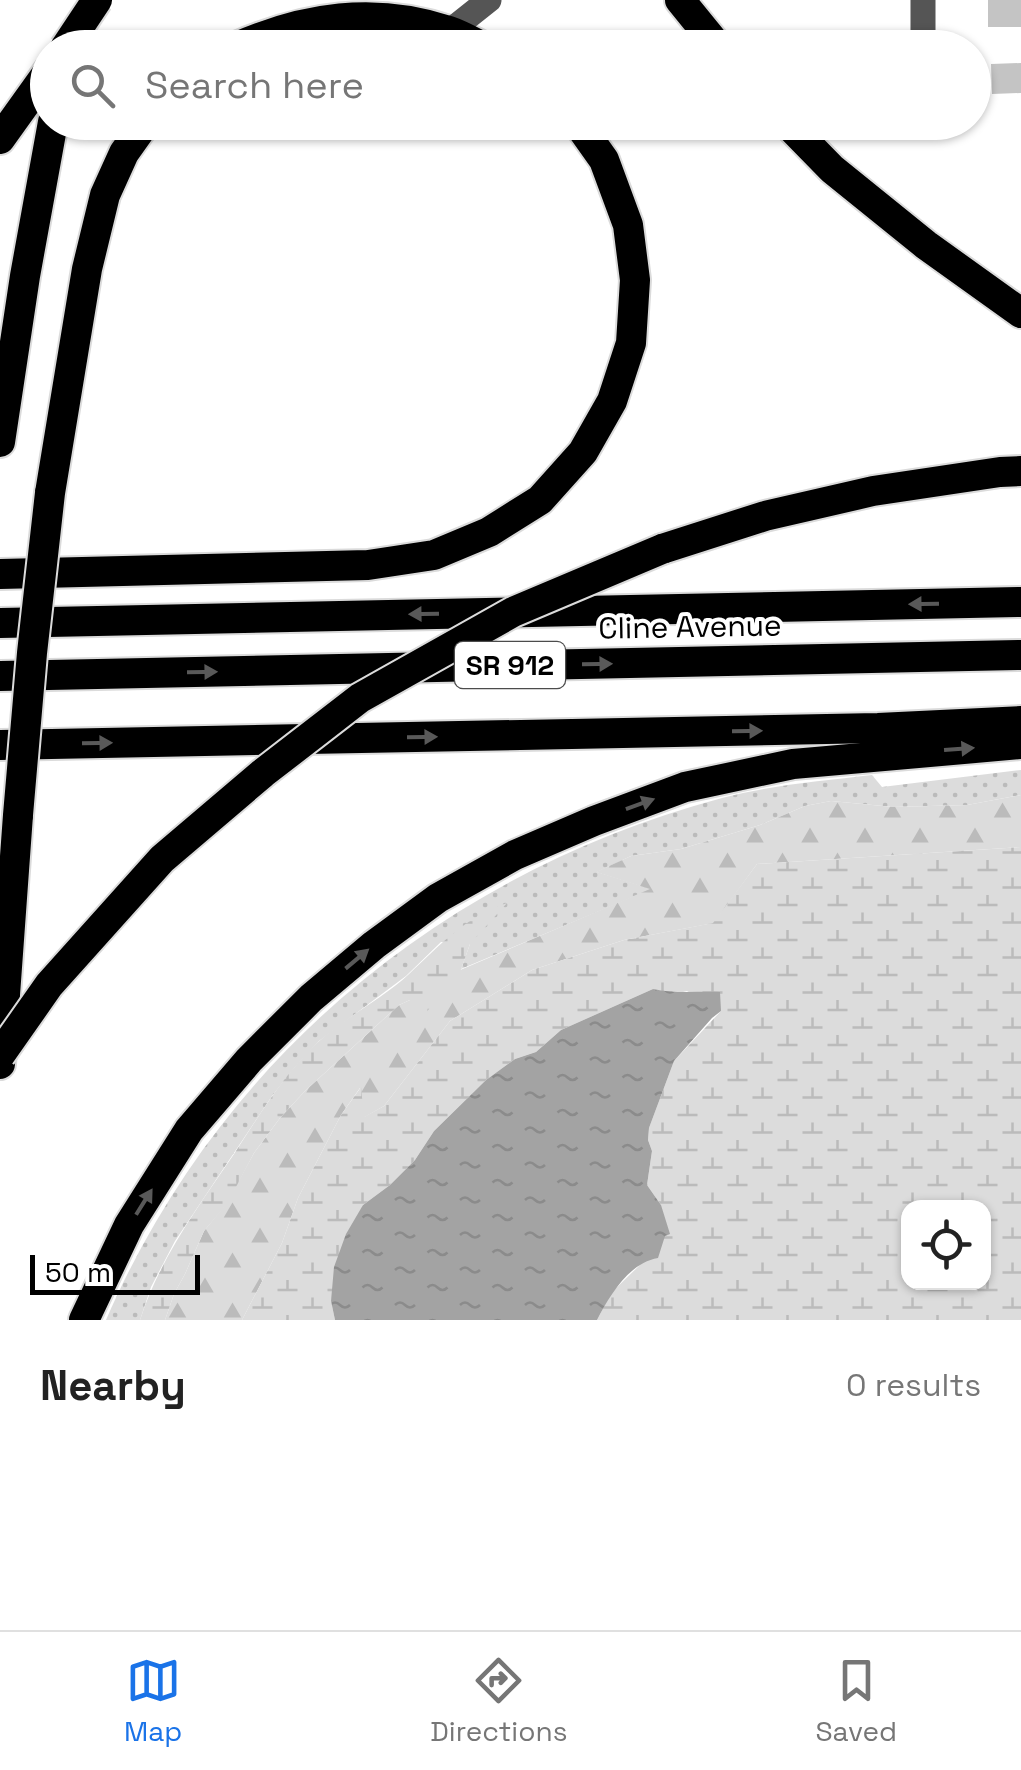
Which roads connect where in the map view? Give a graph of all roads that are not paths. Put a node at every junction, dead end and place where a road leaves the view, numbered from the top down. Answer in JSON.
{"nodes":[{"id":1,"x":76,"y":0,"type":"edge"},
{"id":2,"x":97,"y":0,"type":"edge"},
{"id":3,"x":489,"y":0,"type":"edge"},
{"id":4,"x":680,"y":0,"type":"edge"},
{"id":5,"x":922,"y":0,"type":"edge"},
{"id":6,"x":70,"y":30,"type":"edge"},
{"id":7,"x":78,"y":30,"type":"edge"},
{"id":8,"x":279,"y":30,"type":"edge"},
{"id":9,"x":445,"y":30,"type":"edge"},
{"id":10,"x":451,"y":30,"type":"edge"},
{"id":11,"x":704,"y":30,"type":"edge"},
{"id":12,"x":923,"y":30,"type":"edge"},
{"id":13,"x":30,"y":97,"type":"edge"},
{"id":14,"x":0,"y":139,"type":"edge"},
{"id":15,"x":50,"y":140,"type":"edge"},
{"id":16,"x":133,"y":140,"type":"edge"},
{"id":17,"x":590,"y":140,"type":"edge"},
{"id":18,"x":804,"y":140,"type":"edge"},
{"id":19,"x":1021,"y":312,"type":"edge"},
{"id":20,"x":0,"y":442,"type":"edge"},
{"id":21,"x":1021,"y":471,"type":"edge"},
{"id":22,"x":0,"y":574,"type":"edge"},
{"id":23,"x":1021,"y":602,"type":"edge"},
{"id":24,"x":0,"y":623,"type":"edge"},
{"id":25,"x":1021,"y":655,"type":"edge"},
{"id":26,"x":0,"y":676,"type":"edge"},
{"id":27,"x":1021,"y":721,"type":"edge"},
{"id":28,"x":1021,"y":744,"type":"edge"},
{"id":29,"x":0,"y":745,"type":"edge"},
{"id":30,"x":0,"y":1055,"type":"edge"},
{"id":31,"x":0,"y":1067,"type":"edge"},
{"id":32,"x":84,"y":1320,"type":"edge"}],
"edges":[{"from":1,"to":6,"type":"highway"},
{"from":2,"to":7,"type":"highway","bridge":true},
{"from":3,"to":10,"type":"street"},
{"from":4,"to":11,"type":"highway"},
{"from":5,"to":12,"type":"street"},
{"from":8,"to":9,"type":"highway"},
{"from":13,"to":14,"type":"highway"},
{"from":15,"to":20,"type":"highway"},
{"from":16,"to":31,"type":"highway","bridge":true},
{"from":17,"to":22,"type":"highway"},
{"from":18,"to":19,"type":"highway"},
{"from":21,"to":30,"type":"highway","bridge":true},
{"from":23,"to":24,"type":"highway","name":"Cline Avenue","number":"SR 912","one_way":true},
{"from":26,"to":25,"type":"highway","name":"Cline Avenue","number":"SR 912","one_way":true},
{"from":29,"to":27,"type":"highway","one_way":true},
{"from":32,"to":28,"type":"highway","one_way":true}]}
